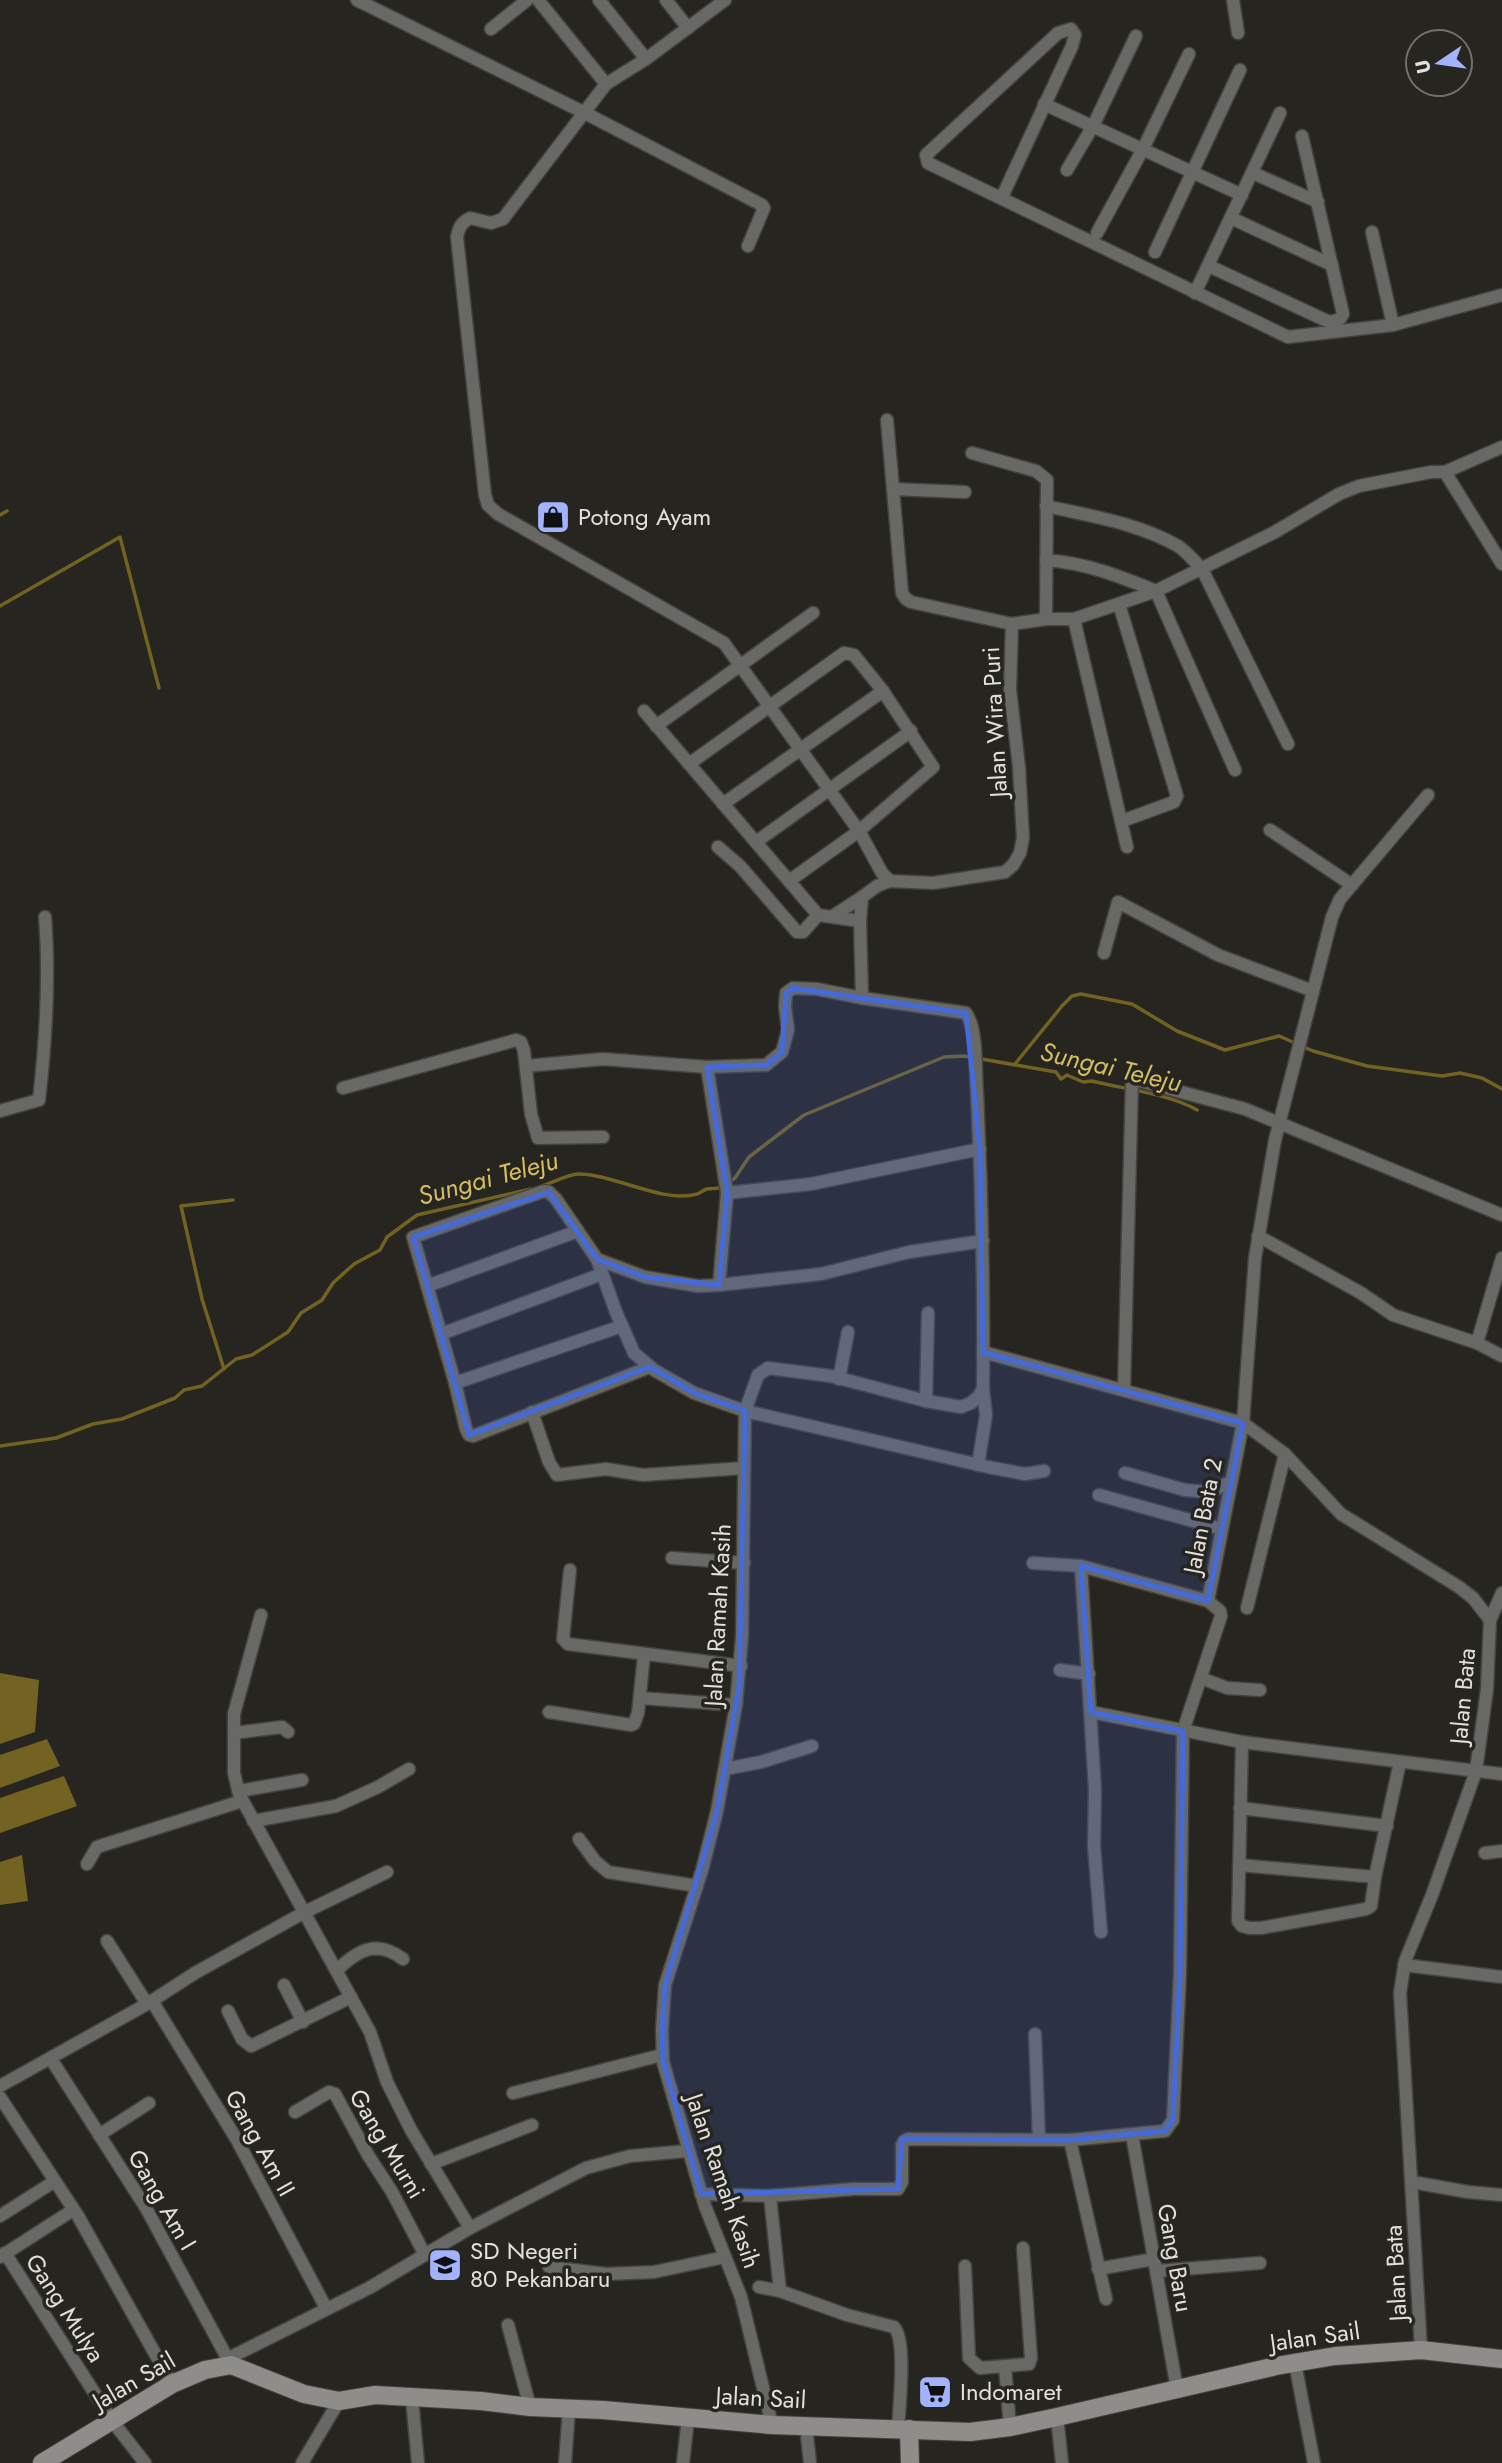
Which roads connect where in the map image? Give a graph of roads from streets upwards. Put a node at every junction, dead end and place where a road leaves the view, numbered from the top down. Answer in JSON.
{"nodes":[{"id":1,"x":357,"y":0,"type":"edge"},
{"id":2,"x":527,"y":0,"type":"edge"},
{"id":3,"x":538,"y":0,"type":"edge"},
{"id":4,"x":599,"y":0,"type":"edge"},
{"id":5,"x":666,"y":0,"type":"edge"},
{"id":6,"x":725,"y":0,"type":"edge"},
{"id":7,"x":1233,"y":0,"type":"edge"},
{"id":8,"x":688,"y":28,"type":"junction"},
{"id":9,"x":491,"y":29,"type":"dead end"},
{"id":10,"x":1238,"y":33,"type":"dead end"},
{"id":11,"x":1136,"y":36,"type":"dead end"},
{"id":12,"x":1189,"y":54,"type":"dead end"},
{"id":13,"x":646,"y":59,"type":"junction"},
{"id":14,"x":1240,"y":70,"type":"dead end"},
{"id":15,"x":606,"y":84,"type":"junction"},
{"id":16,"x":1044,"y":104,"type":"junction"},
{"id":17,"x":585,"y":113,"type":"junction"},
{"id":18,"x":1280,"y":113,"type":"dead end"},
{"id":19,"x":1093,"y":126,"type":"junction"},
{"id":20,"x":1302,"y":136,"type":"dead end"},
{"id":21,"x":1143,"y":149,"type":"junction"},
{"id":22,"x":1067,"y":170,"type":"dead end"},
{"id":23,"x":1193,"y":172,"type":"junction"},
{"id":24,"x":1253,"y":173,"type":"junction"},
{"id":25,"x":1242,"y":195,"type":"junction"},
{"id":26,"x":1002,"y":197,"type":"junction"},
{"id":27,"x":1318,"y":202,"type":"junction"},
{"id":28,"x":1231,"y":218,"type":"junction"},
{"id":29,"x":1372,"y":232,"type":"dead end"},
{"id":30,"x":1097,"y":233,"type":"dead end"},
{"id":31,"x":748,"y":246,"type":"dead end"},
{"id":32,"x":1155,"y":253,"type":"dead end"},
{"id":33,"x":1209,"y":265,"type":"junction"},
{"id":34,"x":1332,"y":265,"type":"junction"},
{"id":35,"x":1195,"y":293,"type":"junction"},
{"id":36,"x":1502,"y":295,"type":"edge"},
{"id":37,"x":1393,"y":325,"type":"junction"},
{"id":38,"x":887,"y":420,"type":"dead end"},
{"id":39,"x":1502,"y":446,"type":"edge"},
{"id":40,"x":972,"y":453,"type":"dead end"},
{"id":41,"x":1445,"y":472,"type":"junction"},
{"id":42,"x":893,"y":489,"type":"junction"},
{"id":43,"x":965,"y":492,"type":"dead end"},
{"id":44,"x":1046,"y":506,"type":"junction"},
{"id":45,"x":1046,"y":560,"type":"junction"},
{"id":46,"x":1502,"y":564,"type":"edge"},
{"id":47,"x":1202,"y":569,"type":"junction"},
{"id":48,"x":1156,"y":591,"type":"junction"},
{"id":49,"x":1119,"y":604,"type":"junction"},
{"id":50,"x":813,"y":613,"type":"dead end"},
{"id":51,"x":1046,"y":619,"type":"junction"},
{"id":52,"x":1074,"y":619,"type":"junction"},
{"id":53,"x":1012,"y":624,"type":"junction"},
{"id":54,"x":740,"y":666,"type":"junction"},
{"id":55,"x":883,"y":691,"type":"junction"},
{"id":56,"x":769,"y":707,"type":"junction"},
{"id":57,"x":644,"y":711,"type":"dead end"},
{"id":58,"x":656,"y":726,"type":"junction"},
{"id":59,"x":911,"y":730,"type":"junction"},
{"id":60,"x":1288,"y":744,"type":"dead end"},
{"id":61,"x":800,"y":749,"type":"junction"},
{"id":62,"x":689,"y":764,"type":"junction"},
{"id":63,"x":1235,"y":770,"type":"dead end"},
{"id":64,"x":828,"y":789,"type":"junction"},
{"id":65,"x":1428,"y":795,"type":"dead end"},
{"id":66,"x":723,"y":804,"type":"junction"},
{"id":67,"x":1122,"y":821,"type":"junction"},
{"id":68,"x":1270,"y":830,"type":"dead end"},
{"id":69,"x":859,"y":831,"type":"junction"},
{"id":70,"x":756,"y":842,"type":"junction"},
{"id":71,"x":718,"y":847,"type":"dead end"},
{"id":72,"x":1127,"y":847,"type":"dead end"},
{"id":73,"x":789,"y":881,"type":"junction"},
{"id":74,"x":890,"y":881,"type":"junction"},
{"id":75,"x":1352,"y":886,"type":"junction"},
{"id":76,"x":862,"y":897,"type":"junction"},
{"id":77,"x":818,"y":915,"type":"junction"},
{"id":78,"x":833,"y":916,"type":"junction"},
{"id":79,"x":45,"y":917,"type":"dead end"},
{"id":80,"x":860,"y":921,"type":"junction"},
{"id":81,"x":1104,"y":953,"type":"dead end"},
{"id":82,"x":1313,"y":991,"type":"junction"},
{"id":83,"x":862,"y":998,"type":"junction"},
{"id":84,"x":526,"y":1066,"type":"junction"},
{"id":85,"x":707,"y":1067,"type":"junction"},
{"id":86,"x":343,"y":1087,"type":"dead end"},
{"id":87,"x":0,"y":1111,"type":"edge"},
{"id":88,"x":1279,"y":1124,"type":"junction"},
{"id":89,"x":603,"y":1137,"type":"dead end"},
{"id":90,"x":980,"y":1149,"type":"junction"},
{"id":91,"x":726,"y":1187,"type":"junction"},
{"id":92,"x":1502,"y":1215,"type":"edge"},
{"id":93,"x":578,"y":1231,"type":"junction"},
{"id":94,"x":1258,"y":1236,"type":"junction"},
{"id":95,"x":983,"y":1241,"type":"junction"},
{"id":96,"x":1502,"y":1258,"type":"edge"},
{"id":97,"x":597,"y":1259,"type":"junction"},
{"id":98,"x":603,"y":1274,"type":"junction"},
{"id":99,"x":719,"y":1285,"type":"junction"},
{"id":100,"x":427,"y":1286,"type":"junction"},
{"id":101,"x":1498,"y":1286,"type":"edge"},
{"id":102,"x":928,"y":1313,"type":"dead end"},
{"id":103,"x":622,"y":1326,"type":"junction"},
{"id":104,"x":848,"y":1332,"type":"dead end"},
{"id":105,"x":441,"y":1334,"type":"junction"},
{"id":106,"x":1476,"y":1343,"type":"junction"},
{"id":107,"x":983,"y":1352,"type":"junction"},
{"id":108,"x":1502,"y":1356,"type":"edge"},
{"id":109,"x":650,"y":1367,"type":"junction"},
{"id":110,"x":839,"y":1378,"type":"junction"},
{"id":111,"x":455,"y":1383,"type":"junction"},
{"id":112,"x":983,"y":1388,"type":"junction"},
{"id":113,"x":1124,"y":1390,"type":"junction"},
{"id":114,"x":926,"y":1401,"type":"junction"},
{"id":115,"x":745,"y":1411,"type":"junction"},
{"id":116,"x":533,"y":1412,"type":"junction"},
{"id":117,"x":1243,"y":1423,"type":"junction"},
{"id":118,"x":1285,"y":1454,"type":"junction"},
{"id":119,"x":978,"y":1465,"type":"junction"},
{"id":120,"x":744,"y":1468,"type":"junction"},
{"id":121,"x":1044,"y":1471,"type":"dead end"},
{"id":122,"x":1125,"y":1473,"type":"dead end"},
{"id":123,"x":1231,"y":1482,"type":"junction"},
{"id":124,"x":1099,"y":1495,"type":"dead end"},
{"id":125,"x":1222,"y":1529,"type":"junction"},
{"id":126,"x":671,"y":1558,"type":"dead end"},
{"id":127,"x":744,"y":1563,"type":"junction"},
{"id":128,"x":1033,"y":1563,"type":"dead end"},
{"id":129,"x":1081,"y":1566,"type":"junction"},
{"id":130,"x":570,"y":1570,"type":"dead end"},
{"id":131,"x":1502,"y":1593,"type":"edge"},
{"id":132,"x":1208,"y":1601,"type":"junction"},
{"id":133,"x":1247,"y":1608,"type":"dead end"},
{"id":134,"x":261,"y":1615,"type":"dead end"},
{"id":135,"x":1490,"y":1620,"type":"junction"},
{"id":136,"x":644,"y":1655,"type":"junction"},
{"id":137,"x":741,"y":1666,"type":"junction"},
{"id":138,"x":1060,"y":1670,"type":"dead end"},
{"id":139,"x":1089,"y":1674,"type":"junction"},
{"id":140,"x":1201,"y":1678,"type":"junction"},
{"id":141,"x":1260,"y":1690,"type":"dead end"},
{"id":142,"x":640,"y":1698,"type":"junction"},
{"id":143,"x":736,"y":1704,"type":"junction"},
{"id":144,"x":550,"y":1712,"type":"dead end"},
{"id":145,"x":1091,"y":1712,"type":"junction"},
{"id":146,"x":1184,"y":1731,"type":"junction"},
{"id":147,"x":288,"y":1732,"type":"dead end"},
{"id":148,"x":234,"y":1733,"type":"junction"},
{"id":149,"x":1242,"y":1742,"type":"junction"},
{"id":150,"x":812,"y":1745,"type":"dead end"},
{"id":151,"x":1400,"y":1762,"type":"junction"},
{"id":152,"x":409,"y":1769,"type":"dead end"},
{"id":153,"x":725,"y":1769,"type":"junction"},
{"id":154,"x":1476,"y":1771,"type":"junction"},
{"id":155,"x":1502,"y":1774,"type":"edge"},
{"id":156,"x":302,"y":1780,"type":"dead end"},
{"id":157,"x":240,"y":1796,"type":"junction"},
{"id":158,"x":1240,"y":1808,"type":"junction"},
{"id":159,"x":253,"y":1821,"type":"junction"},
{"id":160,"x":1387,"y":1826,"type":"junction"},
{"id":161,"x":579,"y":1839,"type":"dead end"},
{"id":162,"x":1502,"y":1851,"type":"edge"},
{"id":163,"x":1485,"y":1853,"type":"dead end"},
{"id":164,"x":87,"y":1864,"type":"dead end"},
{"id":165,"x":1239,"y":1865,"type":"junction"},
{"id":166,"x":387,"y":1872,"type":"dead end"},
{"id":167,"x":1375,"y":1877,"type":"junction"},
{"id":168,"x":697,"y":1886,"type":"junction"},
{"id":169,"x":304,"y":1912,"type":"junction"},
{"id":170,"x":1101,"y":1932,"type":"dead end"},
{"id":171,"x":107,"y":1941,"type":"dead end"},
{"id":172,"x":403,"y":1959,"type":"dead end"},
{"id":173,"x":1404,"y":1965,"type":"junction"},
{"id":174,"x":337,"y":1970,"type":"junction"},
{"id":175,"x":1502,"y":1977,"type":"edge"},
{"id":176,"x":284,"y":1985,"type":"dead end"},
{"id":177,"x":351,"y":1997,"type":"junction"},
{"id":178,"x":150,"y":2003,"type":"junction"},
{"id":179,"x":228,"y":2011,"type":"dead end"},
{"id":180,"x":303,"y":2022,"type":"junction"},
{"id":181,"x":1035,"y":2034,"type":"dead end"},
{"id":182,"x":662,"y":2055,"type":"junction"},
{"id":183,"x":51,"y":2059,"type":"junction"},
{"id":184,"x":0,"y":2086,"type":"edge"},
{"id":185,"x":513,"y":2093,"type":"dead end"},
{"id":186,"x":0,"y":2097,"type":"edge"},
{"id":187,"x":149,"y":2103,"type":"dead end"},
{"id":188,"x":295,"y":2112,"type":"dead end"},
{"id":189,"x":532,"y":2125,"type":"dead end"},
{"id":190,"x":99,"y":2135,"type":"junction"},
{"id":191,"x":1132,"y":2135,"type":"junction"},
{"id":192,"x":1039,"y":2139,"type":"junction"},
{"id":193,"x":1070,"y":2140,"type":"junction"},
{"id":194,"x":687,"y":2151,"type":"junction"},
{"id":195,"x":431,"y":2164,"type":"junction"},
{"id":196,"x":55,"y":2181,"type":"junction"},
{"id":197,"x":1412,"y":2182,"type":"junction"},
{"id":198,"x":701,"y":2194,"type":"junction"},
{"id":199,"x":1502,"y":2194,"type":"edge"},
{"id":200,"x":770,"y":2196,"type":"junction"},
{"id":201,"x":73,"y":2210,"type":"junction"},
{"id":202,"x":0,"y":2216,"type":"edge"},
{"id":203,"x":470,"y":2228,"type":"junction"},
{"id":204,"x":1023,"y":2248,"type":"dead end"},
{"id":205,"x":3,"y":2255,"type":"edge"},
{"id":206,"x":425,"y":2255,"type":"junction"},
{"id":207,"x":725,"y":2258,"type":"junction"},
{"id":208,"x":1260,"y":2263,"type":"dead end"},
{"id":209,"x":1156,"y":2265,"type":"junction"},
{"id":210,"x":965,"y":2266,"type":"dead end"},
{"id":211,"x":549,"y":2267,"type":"dead end"},
{"id":212,"x":1098,"y":2269,"type":"junction"},
{"id":213,"x":759,"y":2287,"type":"dead end"},
{"id":214,"x":779,"y":2291,"type":"junction"},
{"id":215,"x":1106,"y":2299,"type":"dead end"},
{"id":216,"x":326,"y":2308,"type":"junction"},
{"id":217,"x":508,"y":2325,"type":"dead end"},
{"id":218,"x":1420,"y":2350,"type":"junction"},
{"id":219,"x":1502,"y":2359,"type":"edge"},
{"id":220,"x":229,"y":2362,"type":"junction"},
{"id":221,"x":1295,"y":2363,"type":"junction"},
{"id":222,"x":1004,"y":2367,"type":"junction"},
{"id":223,"x":172,"y":2384,"type":"junction"},
{"id":224,"x":1177,"y":2389,"type":"junction"},
{"id":225,"x":412,"y":2399,"type":"junction"},
{"id":226,"x":339,"y":2401,"type":"junction"},
{"id":227,"x":530,"y":2407,"type":"junction"},
{"id":228,"x":569,"y":2409,"type":"junction"},
{"id":229,"x":1057,"y":2417,"type":"junction"},
{"id":230,"x":688,"y":2418,"type":"junction"},
{"id":231,"x":113,"y":2421,"type":"junction"},
{"id":232,"x":772,"y":2425,"type":"junction"},
{"id":233,"x":806,"y":2426,"type":"junction"},
{"id":234,"x":1010,"y":2427,"type":"junction"},
{"id":235,"x":903,"y":2429,"type":"junction"},
{"id":236,"x":41,"y":2463,"type":"edge"},
{"id":237,"x":145,"y":2463,"type":"edge"},
{"id":238,"x":302,"y":2463,"type":"edge"},
{"id":239,"x":418,"y":2463,"type":"edge"},
{"id":240,"x":565,"y":2463,"type":"edge"},
{"id":241,"x":683,"y":2463,"type":"edge"},
{"id":242,"x":810,"y":2463,"type":"edge"},
{"id":243,"x":910,"y":2463,"type":"edge"},
{"id":244,"x":1062,"y":2463,"type":"edge"},
{"id":245,"x":1314,"y":2463,"type":"edge"}],
"edges":[{"from":1,"to":17,"type":"street"},
{"from":2,"to":9,"type":"street"},
{"from":3,"to":15,"type":"street"},
{"from":4,"to":13,"type":"street"},
{"from":5,"to":8,"type":"street"},
{"from":6,"to":8,"type":"street"},
{"from":7,"to":10,"type":"street"},
{"from":8,"to":13,"type":"street"},
{"from":11,"to":19,"type":"street"},
{"from":12,"to":21,"type":"street"},
{"from":13,"to":15,"type":"street"},
{"from":14,"to":23,"type":"street"},
{"from":15,"to":17,"type":"street"},
{"from":16,"to":19,"type":"street"},
{"from":16,"to":26,"type":"street"},
{"from":16,"to":26,"type":"street"},
{"from":17,"to":31,"type":"street"},
{"from":17,"to":54,"type":"street"},
{"from":18,"to":24,"type":"street"},
{"from":19,"to":21,"type":"street"},
{"from":19,"to":22,"type":"street"},
{"from":20,"to":27,"type":"street"},
{"from":21,"to":23,"type":"street"},
{"from":21,"to":30,"type":"street"},
{"from":23,"to":25,"type":"street"},
{"from":23,"to":32,"type":"street"},
{"from":24,"to":25,"type":"street"},
{"from":24,"to":27,"type":"street"},
{"from":25,"to":28,"type":"street"},
{"from":26,"to":35,"type":"street"},
{"from":27,"to":34,"type":"street"},
{"from":28,"to":33,"type":"street"},
{"from":28,"to":34,"type":"street"},
{"from":29,"to":37,"type":"street"},
{"from":33,"to":34,"type":"street"},
{"from":33,"to":35,"type":"street"},
{"from":35,"to":37,"type":"street"},
{"from":36,"to":37,"type":"street"},
{"from":38,"to":42,"type":"street"},
{"from":39,"to":41,"type":"street","name":"Jalan Wira Puri"},
{"from":40,"to":44,"type":"street"},
{"from":41,"to":46,"type":"street"},
{"from":41,"to":47,"type":"street","name":"Jalan Wira Puri"},
{"from":42,"to":43,"type":"street"},
{"from":42,"to":53,"type":"street"},
{"from":44,"to":45,"type":"street"},
{"from":44,"to":47,"type":"street"},
{"from":45,"to":48,"type":"street"},
{"from":45,"to":51,"type":"street"},
{"from":47,"to":48,"type":"street","name":"Jalan Wira Puri"},
{"from":47,"to":60,"type":"street"},
{"from":48,"to":49,"type":"street","name":"Jalan Wira Puri"},
{"from":48,"to":63,"type":"street"},
{"from":49,"to":52,"type":"street","name":"Jalan Wira Puri"},
{"from":49,"to":67,"type":"street"},
{"from":50,"to":54,"type":"street"},
{"from":51,"to":52,"type":"street","name":"Jalan Wira Puri"},
{"from":51,"to":53,"type":"street","name":"Jalan Wira Puri"},
{"from":52,"to":67,"type":"street"},
{"from":53,"to":74,"type":"street","name":"Jalan Wira Puri"},
{"from":54,"to":56,"type":"street"},
{"from":54,"to":58,"type":"street"},
{"from":55,"to":56,"type":"street"},
{"from":55,"to":59,"type":"street"},
{"from":55,"to":61,"type":"street"},
{"from":56,"to":61,"type":"street"},
{"from":56,"to":62,"type":"street"},
{"from":57,"to":58,"type":"street"},
{"from":58,"to":62,"type":"street"},
{"from":59,"to":64,"type":"street"},
{"from":59,"to":69,"type":"street"},
{"from":61,"to":64,"type":"street"},
{"from":61,"to":66,"type":"street"},
{"from":62,"to":66,"type":"street"},
{"from":64,"to":69,"type":"street"},
{"from":64,"to":70,"type":"street"},
{"from":65,"to":75,"type":"street","name":"Jalan Bata 2"},
{"from":66,"to":70,"type":"street"},
{"from":67,"to":72,"type":"street"},
{"from":68,"to":75,"type":"street"},
{"from":69,"to":73,"type":"street"},
{"from":69,"to":74,"type":"street"},
{"from":70,"to":73,"type":"street"},
{"from":71,"to":77,"type":"street"},
{"from":73,"to":77,"type":"street"},
{"from":74,"to":76,"type":"street"},
{"from":75,"to":82,"type":"street","name":"Jalan Bata 2"},
{"from":76,"to":78,"type":"street"},
{"from":76,"to":80,"type":"street"},
{"from":77,"to":78,"type":"street"},
{"from":78,"to":80,"type":"street"},
{"from":79,"to":87,"type":"street"},
{"from":80,"to":83,"type":"street"},
{"from":81,"to":82,"type":"street"},
{"from":82,"to":88,"type":"street","name":"Jalan Bata 2"},
{"from":83,"to":85,"type":"street"},
{"from":83,"to":90,"type":"street"},
{"from":84,"to":85,"type":"street"},
{"from":84,"to":86,"type":"street"},
{"from":84,"to":89,"type":"street"},
{"from":85,"to":91,"type":"street"},
{"from":88,"to":92,"type":"street"},
{"from":88,"to":94,"type":"street","name":"Jalan Bata 2"},
{"from":88,"to":113,"type":"street"},
{"from":90,"to":91,"type":"street"},
{"from":90,"to":95,"type":"street"},
{"from":91,"to":99,"type":"street"},
{"from":93,"to":97,"type":"street"},
{"from":93,"to":100,"type":"street"},
{"from":93,"to":100,"type":"street"},
{"from":94,"to":106,"type":"street"},
{"from":94,"to":117,"type":"street","name":"Jalan Bata 2"},
{"from":95,"to":99,"type":"street"},
{"from":95,"to":107,"type":"street"},
{"from":96,"to":101,"type":"street"},
{"from":97,"to":98,"type":"street"},
{"from":97,"to":99,"type":"street"},
{"from":98,"to":103,"type":"street"},
{"from":98,"to":105,"type":"street"},
{"from":100,"to":105,"type":"street"},
{"from":101,"to":106,"type":"street"},
{"from":102,"to":114,"type":"street"},
{"from":103,"to":109,"type":"street"},
{"from":103,"to":111,"type":"street"},
{"from":104,"to":110,"type":"street"},
{"from":105,"to":111,"type":"street"},
{"from":106,"to":108,"type":"street"},
{"from":107,"to":112,"type":"street"},
{"from":107,"to":113,"type":"street","name":"Jalan Bata"},
{"from":109,"to":115,"type":"street"},
{"from":109,"to":116,"type":"street"},
{"from":110,"to":114,"type":"street","name":"Jalan Ramah Kasih"},
{"from":110,"to":115,"type":"street","name":"Jalan Ramah Kasih"},
{"from":111,"to":116,"type":"street"},
{"from":112,"to":114,"type":"street","name":"Jalan Ramah Kasih"},
{"from":112,"to":119,"type":"street"},
{"from":113,"to":117,"type":"street","name":"Jalan Bata"},
{"from":115,"to":119,"type":"street"},
{"from":115,"to":120,"type":"street","name":"Jalan Ramah Kasih"},
{"from":116,"to":120,"type":"street"},
{"from":117,"to":118,"type":"street","name":"Jalan Bata"},
{"from":117,"to":123,"type":"street","name":"Jalan Bata 2"},
{"from":118,"to":133,"type":"street"},
{"from":118,"to":135,"type":"street","name":"Jalan Bata"},
{"from":119,"to":121,"type":"street"},
{"from":120,"to":127,"type":"street","name":"Jalan Ramah Kasih"},
{"from":122,"to":123,"type":"street"},
{"from":123,"to":125,"type":"street","name":"Jalan Bata 2"},
{"from":124,"to":125,"type":"street"},
{"from":125,"to":132,"type":"street","name":"Jalan Bata 2"},
{"from":126,"to":127,"type":"street"},
{"from":127,"to":137,"type":"street","name":"Jalan Ramah Kasih"},
{"from":128,"to":129,"type":"street"},
{"from":129,"to":132,"type":"street"},
{"from":129,"to":139,"type":"street"},
{"from":130,"to":136,"type":"street"},
{"from":131,"to":135,"type":"street"},
{"from":132,"to":140,"type":"street","name":"Jalan Bata 2"},
{"from":134,"to":148,"type":"street"},
{"from":135,"to":154,"type":"street","name":"Jalan Bata"},
{"from":136,"to":137,"type":"street"},
{"from":136,"to":142,"type":"street"},
{"from":137,"to":143,"type":"street","name":"Jalan Ramah Kasih"},
{"from":138,"to":139,"type":"street"},
{"from":139,"to":145,"type":"street"},
{"from":140,"to":141,"type":"street"},
{"from":140,"to":146,"type":"street","name":"Jalan Bata 2"},
{"from":142,"to":143,"type":"street"},
{"from":142,"to":144,"type":"street"},
{"from":143,"to":153,"type":"street","name":"Jalan Ramah Kasih"},
{"from":145,"to":146,"type":"street"},
{"from":145,"to":170,"type":"street"},
{"from":146,"to":149,"type":"street"},
{"from":146,"to":191,"type":"street","name":"Jalan Bata 2"},
{"from":147,"to":148,"type":"street"},
{"from":148,"to":157,"type":"street"},
{"from":149,"to":151,"type":"street"},
{"from":149,"to":158,"type":"street"},
{"from":150,"to":153,"type":"street"},
{"from":151,"to":154,"type":"street"},
{"from":151,"to":160,"type":"street"},
{"from":152,"to":159,"type":"street"},
{"from":153,"to":168,"type":"street","name":"Jalan Ramah Kasih"},
{"from":154,"to":155,"type":"street"},
{"from":154,"to":173,"type":"street","name":"Jalan Bata"},
{"from":156,"to":157,"type":"street"},
{"from":157,"to":159,"type":"street"},
{"from":157,"to":164,"type":"street"},
{"from":158,"to":160,"type":"street"},
{"from":158,"to":165,"type":"street"},
{"from":159,"to":169,"type":"street"},
{"from":160,"to":167,"type":"street"},
{"from":161,"to":168,"type":"street"},
{"from":162,"to":163,"type":"street"},
{"from":165,"to":167,"type":"street"},
{"from":165,"to":167,"type":"street"},
{"from":166,"to":169,"type":"street"},
{"from":168,"to":182,"type":"street","name":"Jalan Ramah Kasih"},
{"from":169,"to":174,"type":"street"},
{"from":169,"to":178,"type":"street"},
{"from":171,"to":178,"type":"street","name":"Gang Am II"},
{"from":172,"to":174,"type":"street"},
{"from":173,"to":175,"type":"street"},
{"from":173,"to":197,"type":"street","name":"Jalan Bata"},
{"from":174,"to":177,"type":"street"},
{"from":176,"to":180,"type":"street"},
{"from":177,"to":180,"type":"street"},
{"from":177,"to":195,"type":"street"},
{"from":178,"to":183,"type":"street"},
{"from":178,"to":216,"type":"street","name":"Gang Am II"},
{"from":179,"to":180,"type":"street"},
{"from":181,"to":192,"type":"street"},
{"from":182,"to":185,"type":"street"},
{"from":182,"to":194,"type":"street","name":"Jalan Ramah Kasih"},
{"from":183,"to":184,"type":"street"},
{"from":183,"to":190,"type":"street","name":"Gang Am I"},
{"from":186,"to":196,"type":"street"},
{"from":187,"to":190,"type":"street"},
{"from":188,"to":206,"type":"street","name":"Gang Murni"},
{"from":189,"to":195,"type":"street"},
{"from":190,"to":220,"type":"street","name":"Gang Am I"},
{"from":191,"to":193,"type":"street","name":"Jalan Bata 2"},
{"from":191,"to":209,"type":"street","name":"Gang Baru"},
{"from":192,"to":193,"type":"street","name":"Jalan Bata 2"},
{"from":192,"to":200,"type":"street","name":"Jalan Bata 2"},
{"from":193,"to":212,"type":"street"},
{"from":194,"to":198,"type":"street","name":"Jalan Ramah Kasih"},
{"from":194,"to":203,"type":"street"},
{"from":195,"to":203,"type":"street"},
{"from":196,"to":201,"type":"street"},
{"from":196,"to":202,"type":"street"},
{"from":197,"to":199,"type":"street"},
{"from":197,"to":218,"type":"street","name":"Jalan Bata"},
{"from":198,"to":200,"type":"street"},
{"from":198,"to":207,"type":"street","name":"Jalan Ramah Kasih"},
{"from":200,"to":214,"type":"street"},
{"from":201,"to":205,"type":"street","name":"Gang Mulya"},
{"from":201,"to":223,"type":"street"},
{"from":203,"to":206,"type":"street"},
{"from":204,"to":222,"type":"street"},
{"from":205,"to":231,"type":"street","name":"Gang Mulya"},
{"from":206,"to":216,"type":"street"},
{"from":207,"to":211,"type":"street"},
{"from":207,"to":232,"type":"street","name":"Jalan Ramah Kasih"},
{"from":208,"to":209,"type":"street"},
{"from":209,"to":212,"type":"street"},
{"from":209,"to":224,"type":"street","name":"Gang Baru"},
{"from":210,"to":222,"type":"street"},
{"from":212,"to":215,"type":"street"},
{"from":213,"to":214,"type":"street"},
{"from":214,"to":235,"type":"street"},
{"from":216,"to":220,"type":"street"},
{"from":217,"to":227,"type":"street"},
{"from":218,"to":219,"type":"street","name":"Jalan Sail"},
{"from":218,"to":221,"type":"street","name":"Jalan Sail"},
{"from":220,"to":223,"type":"street","name":"Jalan Sail"},
{"from":220,"to":226,"type":"street","name":"Jalan Sail"},
{"from":221,"to":224,"type":"street","name":"Jalan Sail"},
{"from":221,"to":245,"type":"street"},
{"from":222,"to":234,"type":"street"},
{"from":223,"to":231,"type":"street","name":"Jalan Sail"},
{"from":224,"to":229,"type":"street","name":"Jalan Sail"},
{"from":225,"to":226,"type":"street","name":"Jalan Sail"},
{"from":225,"to":227,"type":"street","name":"Jalan Sail"},
{"from":225,"to":239,"type":"street"},
{"from":226,"to":238,"type":"street"},
{"from":227,"to":228,"type":"street","name":"Jalan Sail"},
{"from":228,"to":230,"type":"street","name":"Jalan Sail"},
{"from":228,"to":240,"type":"street"},
{"from":229,"to":234,"type":"street","name":"Jalan Sail"},
{"from":229,"to":244,"type":"street"},
{"from":230,"to":232,"type":"street","name":"Jalan Sail"},
{"from":230,"to":241,"type":"street"},
{"from":231,"to":236,"type":"street","name":"Jalan Sail"},
{"from":231,"to":237,"type":"street","name":"Gang Mulya"},
{"from":232,"to":233,"type":"street","name":"Jalan Sail"},
{"from":233,"to":235,"type":"street","name":"Jalan Sail"},
{"from":233,"to":242,"type":"street"},
{"from":234,"to":235,"type":"street","name":"Jalan Sail"},
{"from":235,"to":243,"type":"street"}]}
